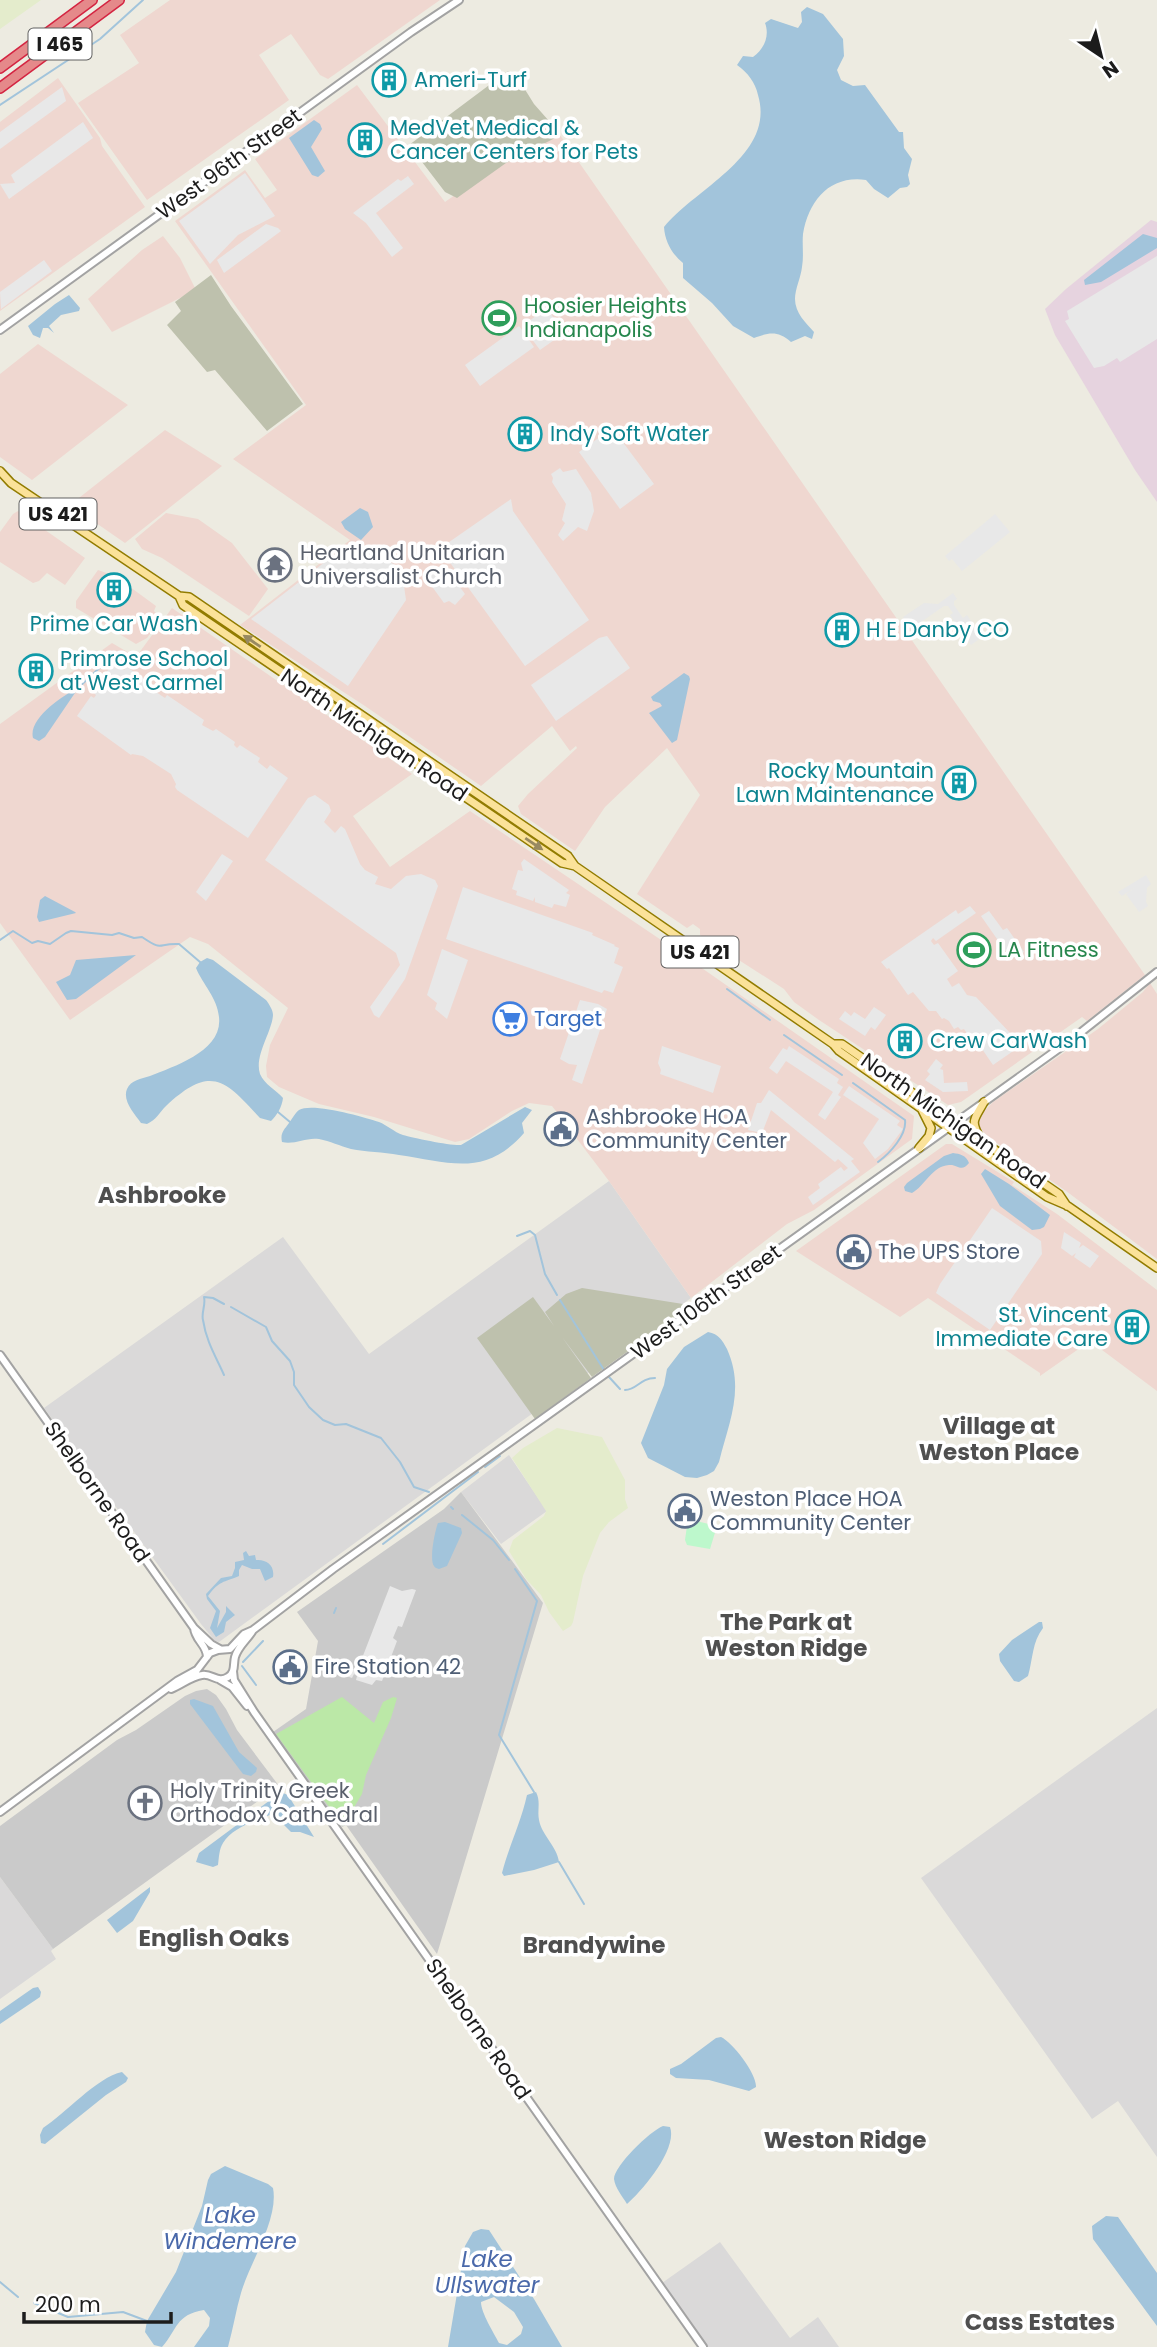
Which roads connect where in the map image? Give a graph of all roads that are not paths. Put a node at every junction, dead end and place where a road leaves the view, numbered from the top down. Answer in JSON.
{"nodes":[{"id":1,"x":92,"y":0,"type":"edge"},
{"id":2,"x":119,"y":0,"type":"edge"},
{"id":3,"x":459,"y":0,"type":"edge"},
{"id":4,"x":56,"y":27,"type":"junction"},
{"id":5,"x":0,"y":62,"type":"edge"},
{"id":6,"x":0,"y":68,"type":"edge"},
{"id":7,"x":0,"y":90,"type":"edge"},
{"id":8,"x":0,"y":330,"type":"edge"},
{"id":9,"x":0,"y":471,"type":"edge"},
{"id":10,"x":0,"y":479,"type":"edge"},
{"id":11,"x":11,"y":483,"type":"junction"},
{"id":12,"x":1157,"y":972,"type":"edge"},
{"id":13,"x":833,"y":1044,"type":"junction"},
{"id":14,"x":984,"y":1102,"type":"junction"},
{"id":15,"x":921,"y":1108,"type":"junction"},
{"id":16,"x":952,"y":1125,"type":"junction"},
{"id":17,"x":984,"y":1142,"type":"junction"},
{"id":18,"x":919,"y":1148,"type":"junction"},
{"id":19,"x":1068,"y":1206,"type":"junction"},
{"id":20,"x":1157,"y":1268,"type":"edge"},
{"id":21,"x":0,"y":1355,"type":"edge"},
{"id":22,"x":194,"y":1628,"type":"junction"},
{"id":23,"x":253,"y":1630,"type":"junction"},
{"id":24,"x":222,"y":1650,"type":"junction"},
{"id":25,"x":206,"y":1659,"type":"junction"},
{"id":26,"x":234,"y":1660,"type":"junction"},
{"id":27,"x":233,"y":1671,"type":"junction"},
{"id":28,"x":210,"y":1676,"type":"junction"},
{"id":29,"x":219,"y":1679,"type":"junction"},
{"id":30,"x":165,"y":1691,"type":"junction"},
{"id":31,"x":254,"y":1712,"type":"junction"},
{"id":32,"x":0,"y":1812,"type":"edge"},
{"id":33,"x":703,"y":2347,"type":"edge"}],
"edges":[{"from":1,"to":4,"type":"highway","number":"I 465"},
{"from":2,"to":7,"type":"highway","number":"I 465"},
{"from":3,"to":8,"type":"street","name":"West 96th Street"},
{"from":4,"to":5,"type":"highway"},
{"from":4,"to":6,"type":"highway","number":"I 465"},
{"from":9,"to":11,"type":"main road","name":"North Michigan Road","number":"US 421"},
{"from":10,"to":11,"type":"main road","name":"North Michigan Road","number":"US 421"},
{"from":11,"to":13,"type":"main road","name":"North Michigan Road","number":"US 421"},
{"from":12,"to":14,"type":"street","name":"West 106th Street"},
{"from":13,"to":15,"type":"main road","name":"North Michigan Road","number":"US 421"},
{"from":13,"to":16,"type":"main road","name":"North Michigan Road","number":"US 421"},
{"from":14,"to":16,"type":"street","name":"West 106th Street"},
{"from":14,"to":17,"type":"main road"},
{"from":15,"to":16,"type":"main road","name":"North Michigan Road","number":"US 421"},
{"from":15,"to":18,"type":"main road"},
{"from":16,"to":17,"type":"main road","name":"North Michigan Road","number":"US 421"},
{"from":16,"to":18,"type":"street","name":"West 106th Street"},
{"from":16,"to":19,"type":"main road","name":"North Michigan Road","number":"US 421"},
{"from":17,"to":19,"type":"main road","name":"North Michigan Road","number":"US 421"},
{"from":18,"to":23,"type":"street","name":"West 106th Street"},
{"from":19,"to":20,"type":"main road","name":"North Michigan Road","number":"US 421"},
{"from":21,"to":22,"type":"street","name":"Shelborne Road"},
{"from":22,"to":24,"type":"street","name":"Shelborne Road"},
{"from":22,"to":25,"type":"street","name":"Shelborne Road"},
{"from":23,"to":24,"type":"street","name":"West 106th Street"},
{"from":23,"to":26,"type":"street","name":"West 106th Street"},
{"from":24,"to":25,"type":"street"},
{"from":24,"to":26,"type":"street"},
{"from":25,"to":28,"type":"street"},
{"from":25,"to":30,"type":"street"},
{"from":26,"to":27,"type":"street"},
{"from":27,"to":29,"type":"street"},
{"from":27,"to":31,"type":"street","name":"Shelborne Road"},
{"from":28,"to":29,"type":"street"},
{"from":28,"to":30,"type":"street"},
{"from":29,"to":31,"type":"street","name":"Shelborne Road"},
{"from":30,"to":32,"type":"street"},
{"from":31,"to":33,"type":"street","name":"Shelborne Road"}]}
